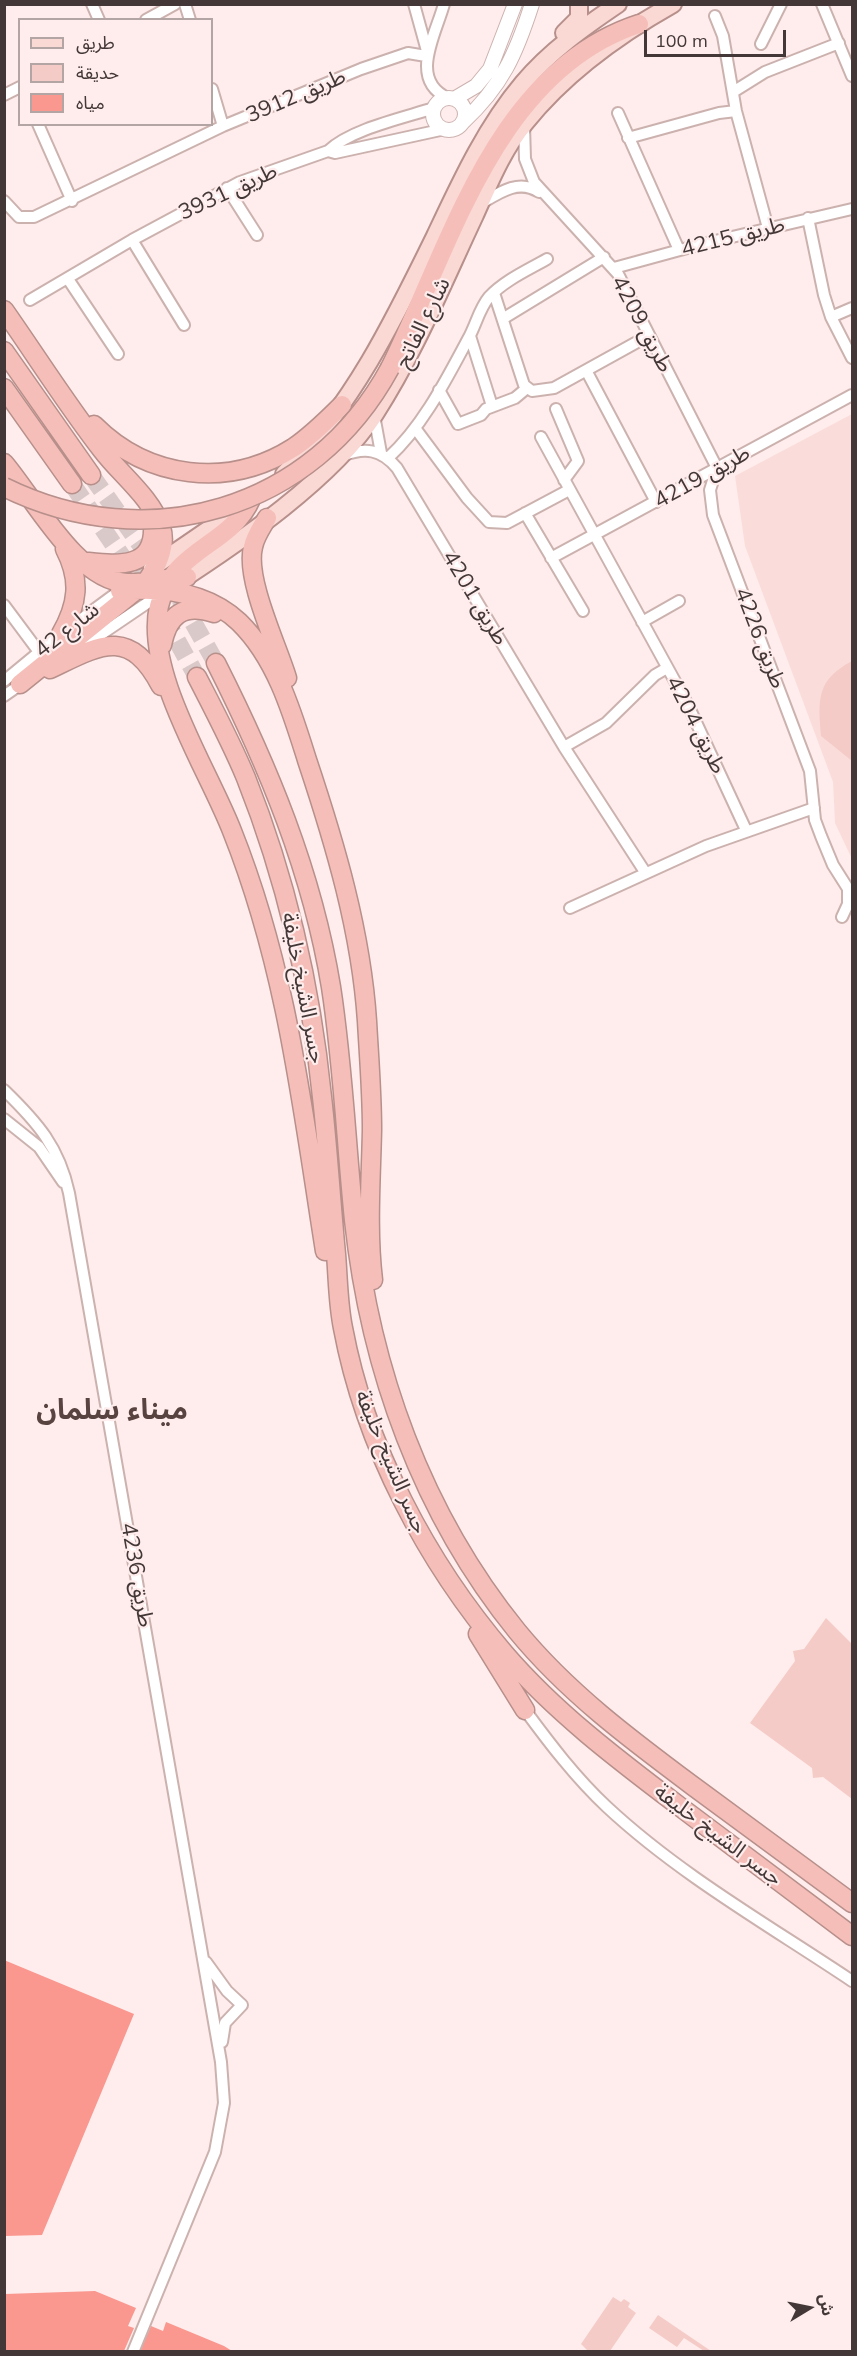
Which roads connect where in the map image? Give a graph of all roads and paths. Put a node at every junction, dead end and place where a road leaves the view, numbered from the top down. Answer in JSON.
{"nodes":[{"id":1,"x":92,"y":4,"type":"edge"},
{"id":2,"x":175,"y":4,"type":"edge"},
{"id":3,"x":414,"y":4,"type":"edge"},
{"id":4,"x":444,"y":4,"type":"edge"},
{"id":5,"x":515,"y":4,"type":"edge"},
{"id":6,"x":532,"y":4,"type":"edge"},
{"id":7,"x":579,"y":4,"type":"edge"},
{"id":8,"x":618,"y":4,"type":"edge"},
{"id":9,"x":673,"y":4,"type":"edge"},
{"id":10,"x":781,"y":4,"type":"edge"},
{"id":11,"x":826,"y":6,"type":"edge"},
{"id":12,"x":715,"y":16,"type":"dead end"},
{"id":13,"x":98,"y":18,"type":"edge"},
{"id":14,"x":150,"y":18,"type":"edge"},
{"id":15,"x":639,"y":24,"type":"junction"},
{"id":16,"x":839,"y":43,"type":"junction"},
{"id":17,"x":761,"y":44,"type":"dead end"},
{"id":18,"x":426,"y":54,"type":"junction"},
{"id":19,"x":546,"y":59,"type":"junction"},
{"id":20,"x":852,"y":76,"type":"edge"},
{"id":21,"x":18,"y":88,"type":"edge"},
{"id":22,"x":213,"y":92,"type":"edge"},
{"id":23,"x":734,"y":92,"type":"junction"},
{"id":24,"x":4,"y":95,"type":"edge"},
{"id":25,"x":451,"y":98,"type":"junction"},
{"id":26,"x":434,"y":108,"type":"junction"},
{"id":27,"x":736,"y":111,"type":"junction"},
{"id":28,"x":618,"y":113,"type":"dead end"},
{"id":29,"x":463,"y":122,"type":"junction"},
{"id":30,"x":524,"y":124,"type":"junction"},
{"id":31,"x":39,"y":126,"type":"edge"},
{"id":32,"x":223,"y":126,"type":"junction"},
{"id":33,"x":445,"y":129,"type":"junction"},
{"id":34,"x":368,"y":130,"type":"junction"},
{"id":35,"x":628,"y":138,"type":"junction"},
{"id":36,"x":370,"y":144,"type":"junction"},
{"id":37,"x":328,"y":151,"type":"junction"},
{"id":38,"x":227,"y":188,"type":"junction"},
{"id":39,"x":544,"y":195,"type":"junction"},
{"id":40,"x":4,"y":201,"type":"edge"},
{"id":41,"x":72,"y":201,"type":"junction"},
{"id":42,"x":480,"y":204,"type":"junction"},
{"id":43,"x":852,"y":209,"type":"edge"},
{"id":44,"x":808,"y":218,"type":"junction"},
{"id":45,"x":768,"y":228,"type":"junction"},
{"id":46,"x":257,"y":235,"type":"dead end"},
{"id":47,"x":132,"y":240,"type":"junction"},
{"id":48,"x":679,"y":250,"type":"junction"},
{"id":49,"x":604,"y":257,"type":"junction"},
{"id":50,"x":547,"y":259,"type":"dead end"},
{"id":51,"x":614,"y":268,"type":"junction"},
{"id":52,"x":68,"y":279,"type":"junction"},
{"id":53,"x":494,"y":293,"type":"junction"},
{"id":54,"x":30,"y":300,"type":"dead end"},
{"id":55,"x":852,"y":308,"type":"edge"},
{"id":56,"x":4,"y":310,"type":"edge"},
{"id":57,"x":831,"y":317,"type":"junction"},
{"id":58,"x":504,"y":318,"type":"junction"},
{"id":59,"x":184,"y":325,"type":"dead end"},
{"id":60,"x":470,"y":336,"type":"junction"},
{"id":61,"x":648,"y":336,"type":"junction"},
{"id":62,"x":4,"y":351,"type":"edge"},
{"id":63,"x":118,"y":354,"type":"dead end"},
{"id":64,"x":852,"y":358,"type":"edge"},
{"id":65,"x":587,"y":372,"type":"junction"},
{"id":66,"x":4,"y":388,"type":"edge"},
{"id":67,"x":527,"y":388,"type":"junction"},
{"id":68,"x":59,"y":389,"type":"junction"},
{"id":69,"x":439,"y":390,"type":"junction"},
{"id":70,"x":852,"y":395,"type":"edge"},
{"id":71,"x":342,"y":405,"type":"junction"},
{"id":72,"x":492,"y":406,"type":"junction"},
{"id":73,"x":556,"y":409,"type":"dead end"},
{"id":74,"x":374,"y":415,"type":"junction"},
{"id":75,"x":415,"y":428,"type":"junction"},
{"id":76,"x":541,"y":437,"type":"dead end"},
{"id":77,"x":385,"y":455,"type":"junction"},
{"id":78,"x":339,"y":457,"type":"junction"},
{"id":79,"x":4,"y":463,"type":"edge"},
{"id":80,"x":717,"y":468,"type":"junction"},
{"id":81,"x":90,"y":475,"type":"tunnel mouth"},
{"id":82,"x":564,"y":480,"type":"junction"},
{"id":83,"x":72,"y":484,"type":"tunnel mouth"},
{"id":84,"x":4,"y":487,"type":"edge"},
{"id":85,"x":569,"y":490,"type":"junction"},
{"id":86,"x":252,"y":500,"type":"junction"},
{"id":87,"x":656,"y":502,"type":"junction"},
{"id":88,"x":152,"y":510,"type":"junction"},
{"id":89,"x":525,"y":513,"type":"junction"},
{"id":90,"x":267,"y":518,"type":"junction"},
{"id":91,"x":51,"y":524,"type":"junction"},
{"id":92,"x":593,"y":536,"type":"junction"},
{"id":93,"x":550,"y":558,"type":"junction"},
{"id":94,"x":83,"y":561,"type":"junction"},
{"id":95,"x":139,"y":581,"type":"junction"},
{"id":96,"x":174,"y":582,"type":"junction"},
{"id":97,"x":680,"y":601,"type":"dead end"},
{"id":98,"x":4,"y":605,"type":"edge"},
{"id":99,"x":583,"y":611,"type":"dead end"},
{"id":100,"x":133,"y":612,"type":"joint"},
{"id":101,"x":239,"y":622,"type":"junction"},
{"id":102,"x":642,"y":622,"type":"junction"},
{"id":103,"x":60,"y":634,"type":"junction"},
{"id":104,"x":39,"y":652,"type":"junction"},
{"id":105,"x":216,"y":663,"type":"tunnel mouth"},
{"id":106,"x":667,"y":668,"type":"junction"},
{"id":107,"x":50,"y":669,"type":"junction"},
{"id":108,"x":164,"y":673,"type":"junction"},
{"id":109,"x":197,"y":677,"type":"tunnel mouth"},
{"id":110,"x":12,"y":683,"type":"edge"},
{"id":111,"x":4,"y":696,"type":"edge"},
{"id":112,"x":183,"y":724,"type":"junction"},
{"id":113,"x":302,"y":744,"type":"junction"},
{"id":114,"x":564,"y":747,"type":"junction"},
{"id":115,"x":814,"y":808,"type":"junction"},
{"id":116,"x":746,"y":830,"type":"junction"},
{"id":117,"x":645,"y":872,"type":"junction"},
{"id":118,"x":850,"y":891,"type":"edge"},
{"id":119,"x":570,"y":908,"type":"dead end"},
{"id":120,"x":842,"y":917,"type":"dead end"},
{"id":121,"x":4,"y":1090,"type":"edge"},
{"id":122,"x":4,"y":1119,"type":"edge"},
{"id":123,"x":69,"y":1193,"type":"junction"},
{"id":124,"x":342,"y":1326,"type":"junction"},
{"id":125,"x":378,"y":1356,"type":"junction"},
{"id":126,"x":465,"y":1601,"type":"junction"},
{"id":127,"x":525,"y":1710,"type":"joint"},
{"id":128,"x":852,"y":1903,"type":"edge"},
{"id":129,"x":852,"y":1936,"type":"edge"},
{"id":130,"x":203,"y":1957,"type":"junction"},
{"id":131,"x":852,"y":1982,"type":"edge"},
{"id":132,"x":221,"y":2062,"type":"junction"},
{"id":133,"x":133,"y":2352,"type":"edge"}],
"edges":[{"from":1,"to":13,"type":"street"},
{"from":2,"to":14,"type":"street"},
{"from":3,"to":18,"type":"street"},
{"from":4,"to":18,"type":"street"},
{"from":5,"to":25,"type":"street"},
{"from":6,"to":29,"type":"street"},
{"from":7,"to":19,"type":"main road"},
{"from":8,"to":19,"type":"main road","name":"شارع الفاتح"},
{"from":9,"to":15,"type":"main road","name":"شارع الفاتح"},
{"from":10,"to":17,"type":"street"},
{"from":11,"to":16,"type":"street"},
{"from":12,"to":23,"type":"street"},
{"from":15,"to":30,"type":"main road","name":"شارع الفاتح"},
{"from":15,"to":84,"type":"highway","bridge":true},
{"from":16,"to":20,"type":"street"},
{"from":16,"to":23,"type":"street"},
{"from":18,"to":25,"type":"street"},
{"from":18,"to":32,"type":"street","name":"طريق 3912"},
{"from":19,"to":71,"type":"main road","name":"شارع الفاتح"},
{"from":21,"to":24,"type":"street"},
{"from":22,"to":32,"type":"street"},
{"from":23,"to":27,"type":"street"},
{"from":25,"to":26,"type":"street"},
{"from":25,"to":29,"type":"street"},
{"from":26,"to":33,"type":"street"},
{"from":26,"to":34,"type":"street","name":"طريق 3931"},
{"from":27,"to":35,"type":"street"},
{"from":27,"to":45,"type":"street"},
{"from":28,"to":35,"type":"street"},
{"from":29,"to":33,"type":"street"},
{"from":30,"to":39,"type":"street","name":"طريق 4209"},
{"from":30,"to":42,"type":"main road","name":"شارع الفاتح"},
{"from":31,"to":41,"type":"street"},
{"from":32,"to":41,"type":"street","name":"طريق 3912"},
{"from":33,"to":36,"type":"street","name":"طريق 3931"},
{"from":34,"to":36,"type":"street"},
{"from":34,"to":37,"type":"street","name":"طريق 3931"},
{"from":35,"to":48,"type":"street"},
{"from":36,"to":37,"type":"street","name":"طريق 3931"},
{"from":37,"to":38,"type":"street","name":"طريق 3931"},
{"from":38,"to":46,"type":"street"},
{"from":38,"to":47,"type":"street","name":"طريق 3931"},
{"from":39,"to":42,"type":"street","name":"طريق 4209"},
{"from":39,"to":49,"type":"street","name":"طريق 4209"},
{"from":40,"to":41,"type":"street","name":"طريق 3912"},
{"from":42,"to":74,"type":"main road","name":"شارع الفاتح"},
{"from":43,"to":44,"type":"street","name":"طريق 4215"},
{"from":44,"to":45,"type":"street","name":"طريق 4215"},
{"from":44,"to":57,"type":"street"},
{"from":45,"to":48,"type":"street","name":"طريق 4215"},
{"from":47,"to":52,"type":"street","name":"طريق 3931"},
{"from":47,"to":59,"type":"street"},
{"from":48,"to":51,"type":"street","name":"طريق 4215"},
{"from":49,"to":51,"type":"street","name":"طريق 4209"},
{"from":49,"to":58,"type":"street"},
{"from":50,"to":53,"type":"street"},
{"from":51,"to":61,"type":"street","name":"طريق 4209"},
{"from":52,"to":54,"type":"street","name":"طريق 3931"},
{"from":52,"to":63,"type":"street"},
{"from":53,"to":58,"type":"street"},
{"from":53,"to":60,"type":"street"},
{"from":55,"to":57,"type":"street"},
{"from":56,"to":68,"type":"highway"},
{"from":57,"to":64,"type":"street"},
{"from":58,"to":67,"type":"street"},
{"from":60,"to":69,"type":"street"},
{"from":60,"to":72,"type":"street"},
{"from":61,"to":65,"type":"street"},
{"from":61,"to":80,"type":"street","name":"طريق 4209"},
{"from":62,"to":81,"type":"highway"},
{"from":65,"to":67,"type":"street"},
{"from":65,"to":87,"type":"street"},
{"from":66,"to":83,"type":"highway"},
{"from":67,"to":72,"type":"street"},
{"from":68,"to":71,"type":"highway"},
{"from":68,"to":88,"type":"highway"},
{"from":69,"to":72,"type":"street"},
{"from":69,"to":75,"type":"street"},
{"from":70,"to":80,"type":"street","name":"طريق 4219"},
{"from":71,"to":86,"type":"main road","name":"شارع الفاتح"},
{"from":73,"to":82,"type":"street"},
{"from":74,"to":77,"type":"street","name":"طريق 4201"},
{"from":74,"to":78,"type":"main road","name":"شارع الفاتح"},
{"from":75,"to":77,"type":"street"},
{"from":75,"to":89,"type":"street"},
{"from":76,"to":82,"type":"street","name":"طريق 4204"},
{"from":77,"to":78,"type":"street"},
{"from":77,"to":114,"type":"street","name":"طريق 4201"},
{"from":78,"to":90,"type":"main road","name":"شارع الفاتح"},
{"from":79,"to":91,"type":"highway"},
{"from":80,"to":87,"type":"street","name":"طريق 4219"},
{"from":80,"to":115,"type":"street","name":"طريق 4226"},
{"from":82,"to":85,"type":"street","name":"طريق 4204"},
{"from":85,"to":89,"type":"street"},
{"from":85,"to":92,"type":"street","name":"طريق 4204"},
{"from":86,"to":95,"type":"main road","name":"شارع الفاتح"},
{"from":86,"to":96,"type":"highway"},
{"from":87,"to":92,"type":"street","name":"طريق 4219"},
{"from":88,"to":94,"type":"highway"},
{"from":88,"to":95,"type":"highway"},
{"from":89,"to":93,"type":"street"},
{"from":90,"to":96,"type":"main road","name":"شارع الفاتح"},
{"from":90,"to":113,"type":"highway"},
{"from":91,"to":94,"type":"highway"},
{"from":91,"to":103,"type":"highway"},
{"from":92,"to":93,"type":"street","name":"طريق 4219"},
{"from":92,"to":102,"type":"street","name":"طريق 4204"},
{"from":93,"to":99,"type":"street"},
{"from":94,"to":95,"type":"highway"},
{"from":95,"to":96,"type":"highway"},
{"from":95,"to":103,"type":"street","name":"شارع 42"},
{"from":95,"to":110,"type":"highway"},
{"from":96,"to":100,"type":"street","name":"شارع الفاتح"},
{"from":96,"to":101,"type":"highway"},
{"from":96,"to":108,"type":"highway"},
{"from":97,"to":102,"type":"street"},
{"from":98,"to":104,"type":"street"},
{"from":100,"to":107,"type":"street","name":"شارع 42"},
{"from":101,"to":108,"type":"highway"},
{"from":101,"to":113,"type":"highway"},
{"from":102,"to":106,"type":"street","name":"طريق 4204"},
{"from":103,"to":104,"type":"street","name":"شارع 42"},
{"from":104,"to":110,"type":"street","name":"شارع 42"},
{"from":105,"to":125,"type":"highway","name":"جسر الشيخ خليفة"},
{"from":106,"to":114,"type":"street"},
{"from":106,"to":116,"type":"street","name":"طريق 4204"},
{"from":107,"to":110,"type":"street","name":"شارع 42"},
{"from":107,"to":112,"type":"highway"},
{"from":108,"to":112,"type":"highway"},
{"from":109,"to":124,"type":"highway","name":"جسر الشيخ خليفة"},
{"from":110,"to":111,"type":"street","name":"شارع 42"},
{"from":112,"to":124,"type":"highway"},
{"from":113,"to":125,"type":"highway"},
{"from":114,"to":117,"type":"street"},
{"from":115,"to":116,"type":"street"},
{"from":115,"to":118,"type":"street","name":"طريق 4226"},
{"from":116,"to":117,"type":"street"},
{"from":117,"to":119,"type":"street"},
{"from":118,"to":120,"type":"street","name":"طريق 4226"},
{"from":121,"to":123,"type":"street","name":"طريق 4236"},
{"from":122,"to":123,"type":"street","name":"طريق 4236"},
{"from":123,"to":130,"type":"street","name":"طريق 4236"},
{"from":124,"to":126,"type":"highway","name":"جسر الشيخ خليفة"},
{"from":125,"to":128,"type":"highway","name":"جسر الشيخ خليفة"},
{"from":126,"to":127,"type":"highway"},
{"from":126,"to":129,"type":"highway","name":"جسر الشيخ خليفة"},
{"from":127,"to":131,"type":"street"},
{"from":130,"to":132,"type":"street","name":"طريق 4236"},
{"from":130,"to":132,"type":"street","name":"طريق 4236"},
{"from":132,"to":133,"type":"street"}]}
